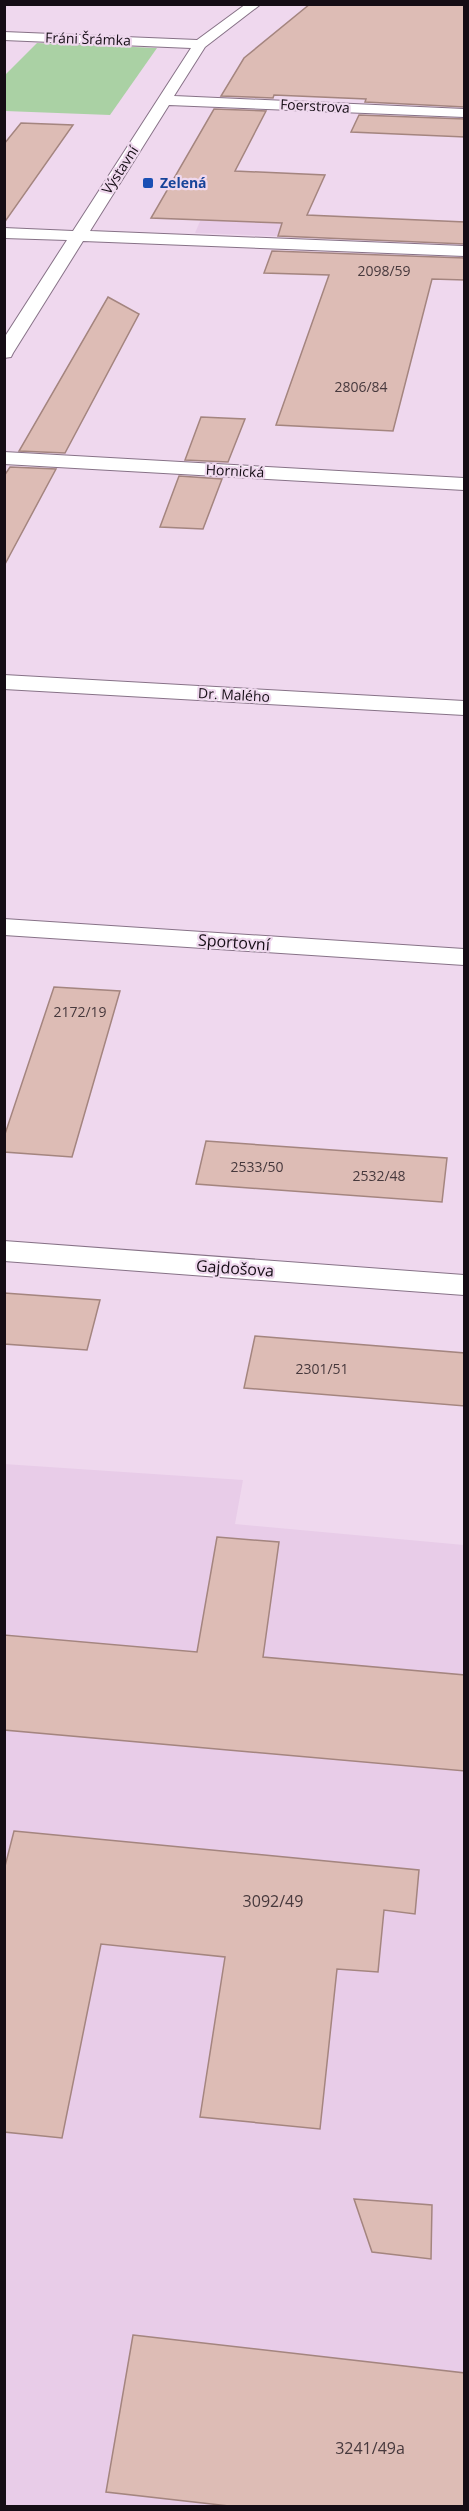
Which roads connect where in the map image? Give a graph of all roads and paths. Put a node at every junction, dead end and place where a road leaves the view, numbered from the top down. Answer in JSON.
{"nodes":[{"id":1,"x":255,"y":4,"type":"edge"},
{"id":2,"x":4,"y":36,"type":"edge"},
{"id":3,"x":200,"y":44,"type":"junction"},
{"id":4,"x":165,"y":100,"type":"junction"},
{"id":5,"x":465,"y":113,"type":"edge"},
{"id":6,"x":4,"y":233,"type":"edge"},
{"id":7,"x":77,"y":237,"type":"junction"},
{"id":8,"x":465,"y":251,"type":"edge"},
{"id":9,"x":4,"y":353,"type":"edge"},
{"id":10,"x":4,"y":458,"type":"edge"},
{"id":11,"x":465,"y":484,"type":"edge"},
{"id":12,"x":4,"y":682,"type":"edge"},
{"id":13,"x":465,"y":708,"type":"edge"},
{"id":14,"x":4,"y":927,"type":"edge"},
{"id":15,"x":465,"y":957,"type":"edge"},
{"id":16,"x":4,"y":1251,"type":"edge"},
{"id":17,"x":465,"y":1285,"type":"edge"}],
"edges":[{"from":1,"to":3,"type":"street","name":"Výstavní"},
{"from":2,"to":3,"type":"street","name":"Fráni Šrámka"},
{"from":3,"to":4,"type":"street","name":"Výstavní"},
{"from":4,"to":5,"type":"street","name":"Foerstrova"},
{"from":4,"to":7,"type":"street","name":"Výstavní"},
{"from":6,"to":7,"type":"street"},
{"from":7,"to":8,"type":"street"},
{"from":7,"to":9,"type":"street","name":"Výstavní"},
{"from":10,"to":11,"type":"street","name":"Hornická"},
{"from":12,"to":13,"type":"street","name":"Dr. Malého"},
{"from":14,"to":15,"type":"street","name":"Sportovní"},
{"from":16,"to":17,"type":"street","name":"Gajdošova"}]}
